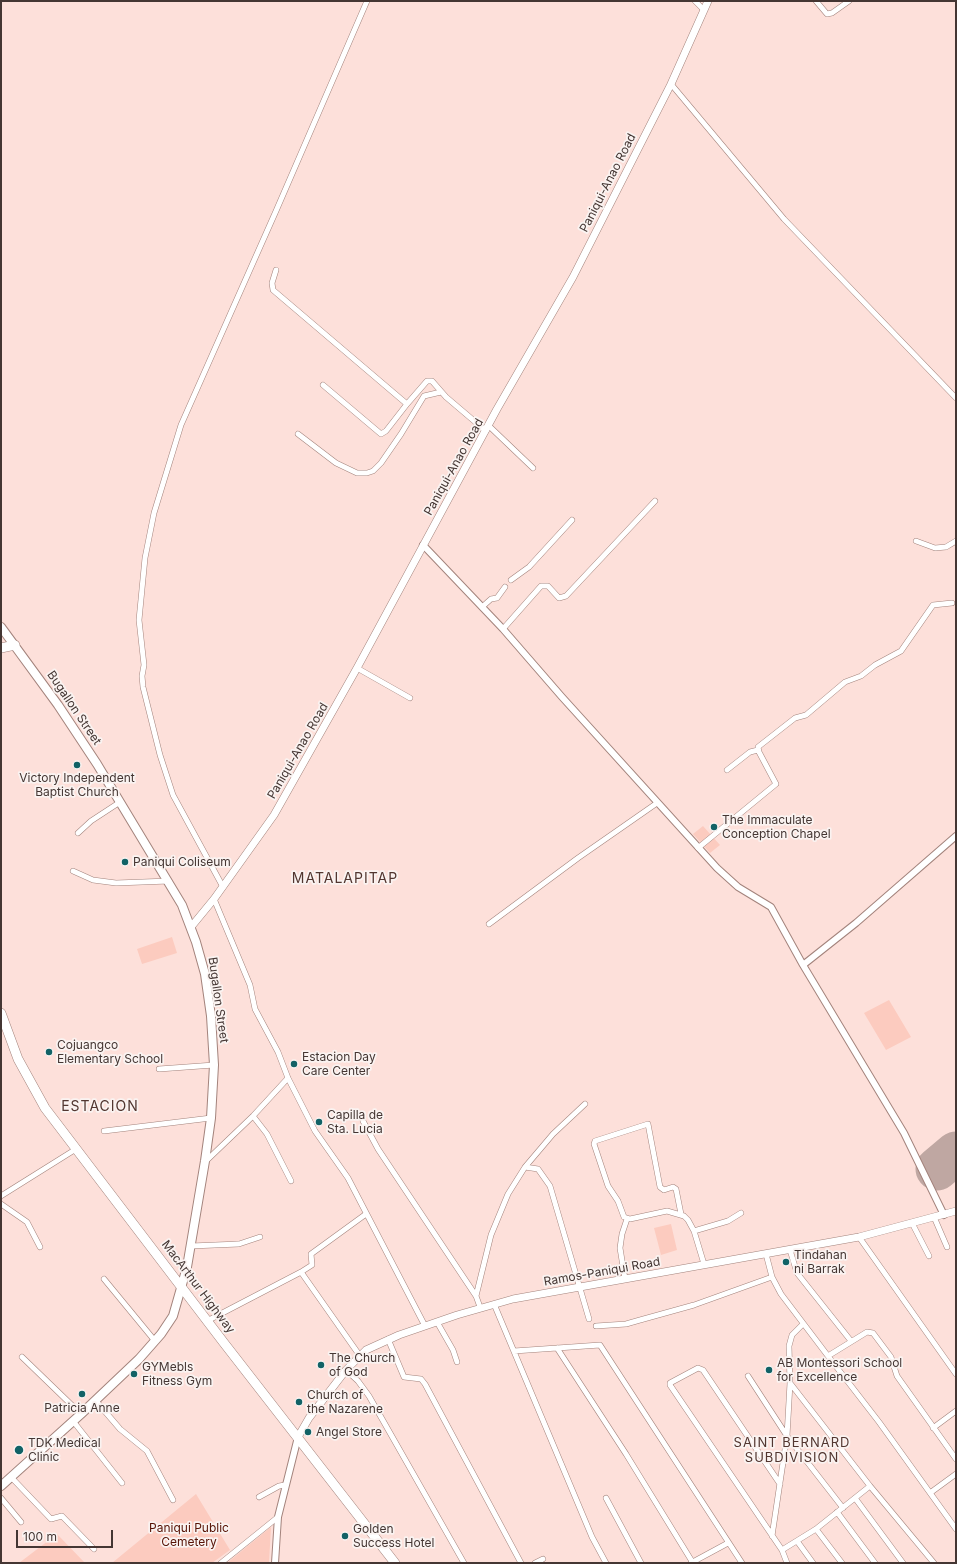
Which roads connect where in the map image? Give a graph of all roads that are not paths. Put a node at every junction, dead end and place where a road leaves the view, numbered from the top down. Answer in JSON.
{"nodes":[{"id":1,"x":367,"y":1,"type":"edge"},
{"id":2,"x":695,"y":1,"type":"edge"},
{"id":3,"x":708,"y":1,"type":"edge"},
{"id":4,"x":816,"y":1,"type":"edge"},
{"id":5,"x":849,"y":1,"type":"edge"},
{"id":6,"x":704,"y":10,"type":"junction"},
{"id":7,"x":671,"y":84,"type":"junction"},
{"id":8,"x":276,"y":270,"type":"dead end"},
{"id":9,"x":323,"y":385,"type":"dead end"},
{"id":10,"x":441,"y":392,"type":"junction"},
{"id":11,"x":956,"y":398,"type":"edge"},
{"id":12,"x":407,"y":404,"type":"junction"},
{"id":13,"x":488,"y":429,"type":"junction"},
{"id":14,"x":298,"y":434,"type":"dead end"},
{"id":15,"x":533,"y":468,"type":"dead end"},
{"id":16,"x":655,"y":501,"type":"dead end"},
{"id":17,"x":572,"y":520,"type":"dead end"},
{"id":18,"x":916,"y":541,"type":"dead end"},
{"id":19,"x":956,"y":541,"type":"edge"},
{"id":20,"x":423,"y":545,"type":"junction"},
{"id":21,"x":512,"y":580,"type":"dead end"},
{"id":22,"x":505,"y":587,"type":"dead end"},
{"id":23,"x":952,"y":603,"type":"dead end"},
{"id":24,"x":482,"y":607,"type":"junction"},
{"id":25,"x":1,"y":627,"type":"edge"},
{"id":26,"x":503,"y":629,"type":"junction"},
{"id":27,"x":14,"y":645,"type":"junction"},
{"id":28,"x":1,"y":648,"type":"edge"},
{"id":29,"x":357,"y":668,"type":"junction"},
{"id":30,"x":410,"y":698,"type":"dead end"},
{"id":31,"x":758,"y":750,"type":"junction"},
{"id":32,"x":727,"y":770,"type":"dead end"},
{"id":33,"x":120,"y":802,"type":"junction"},
{"id":34,"x":657,"y":803,"type":"junction"},
{"id":35,"x":78,"y":833,"type":"dead end"},
{"id":36,"x":956,"y":836,"type":"edge"},
{"id":37,"x":698,"y":848,"type":"junction"},
{"id":38,"x":73,"y":871,"type":"dead end"},
{"id":39,"x":169,"y":882,"type":"junction"},
{"id":40,"x":223,"y":888,"type":"junction"},
{"id":41,"x":214,"y":899,"type":"junction"},
{"id":42,"x":490,"y":924,"type":"dead end"},
{"id":43,"x":191,"y":927,"type":"junction"},
{"id":44,"x":803,"y":965,"type":"junction"},
{"id":45,"x":1,"y":1013,"type":"edge"},
{"id":46,"x":214,"y":1066,"type":"junction"},
{"id":47,"x":159,"y":1069,"type":"dead end"},
{"id":48,"x":288,"y":1078,"type":"junction"},
{"id":49,"x":585,"y":1104,"type":"dead end"},
{"id":50,"x":253,"y":1116,"type":"junction"},
{"id":51,"x":211,"y":1118,"type":"junction"},
{"id":52,"x":363,"y":1122,"type":"dead end"},
{"id":53,"x":104,"y":1131,"type":"dead end"},
{"id":54,"x":76,"y":1149,"type":"junction"},
{"id":55,"x":205,"y":1161,"type":"junction"},
{"id":56,"x":525,"y":1167,"type":"junction"},
{"id":57,"x":291,"y":1181,"type":"dead end"},
{"id":58,"x":1,"y":1196,"type":"edge"},
{"id":59,"x":1,"y":1204,"type":"edge"},
{"id":60,"x":956,"y":1211,"type":"edge"},
{"id":61,"x":741,"y":1213,"type":"dead end"},
{"id":62,"x":366,"y":1214,"type":"junction"},
{"id":63,"x":681,"y":1214,"type":"junction"},
{"id":64,"x":944,"y":1215,"type":"junction"},
{"id":65,"x":934,"y":1217,"type":"junction"},
{"id":66,"x":627,"y":1219,"type":"junction"},
{"id":67,"x":912,"y":1223,"type":"junction"},
{"id":68,"x":694,"y":1231,"type":"junction"},
{"id":69,"x":260,"y":1237,"type":"dead end"},
{"id":70,"x":859,"y":1237,"type":"junction"},
{"id":71,"x":191,"y":1246,"type":"junction"},
{"id":72,"x":40,"y":1247,"type":"dead end"},
{"id":73,"x":947,"y":1247,"type":"dead end"},
{"id":74,"x":790,"y":1250,"type":"junction"},
{"id":75,"x":766,"y":1254,"type":"junction"},
{"id":76,"x":929,"y":1256,"type":"dead end"},
{"id":77,"x":704,"y":1264,"type":"junction"},
{"id":78,"x":301,"y":1272,"type":"junction"},
{"id":79,"x":772,"y":1277,"type":"junction"},
{"id":80,"x":104,"y":1278,"type":"dead end"},
{"id":81,"x":625,"y":1279,"type":"junction"},
{"id":82,"x":183,"y":1286,"type":"junction"},
{"id":83,"x":580,"y":1287,"type":"junction"},
{"id":84,"x":476,"y":1296,"type":"junction"},
{"id":85,"x":494,"y":1304,"type":"junction"},
{"id":86,"x":480,"y":1308,"type":"junction"},
{"id":87,"x":589,"y":1319,"type":"dead end"},
{"id":88,"x":207,"y":1321,"type":"junction"},
{"id":89,"x":437,"y":1322,"type":"junction"},
{"id":90,"x":803,"y":1324,"type":"junction"},
{"id":91,"x":425,"y":1326,"type":"junction"},
{"id":92,"x":596,"y":1326,"type":"dead end"},
{"id":93,"x":388,"y":1339,"type":"junction"},
{"id":94,"x":155,"y":1341,"type":"junction"},
{"id":95,"x":851,"y":1341,"type":"junction"},
{"id":96,"x":558,"y":1348,"type":"junction"},
{"id":97,"x":514,"y":1351,"type":"junction"},
{"id":98,"x":360,"y":1356,"type":"junction"},
{"id":99,"x":828,"y":1356,"type":"junction"},
{"id":100,"x":22,"y":1357,"type":"dead end"},
{"id":101,"x":457,"y":1362,"type":"dead end"},
{"id":102,"x":346,"y":1370,"type":"junction"},
{"id":103,"x":956,"y":1374,"type":"edge"},
{"id":104,"x":748,"y":1376,"type":"dead end"},
{"id":105,"x":790,"y":1383,"type":"junction"},
{"id":106,"x":96,"y":1401,"type":"junction"},
{"id":107,"x":956,"y":1411,"type":"edge"},
{"id":108,"x":81,"y":1414,"type":"junction"},
{"id":109,"x":73,"y":1422,"type":"junction"},
{"id":110,"x":933,"y":1428,"type":"junction"},
{"id":111,"x":787,"y":1436,"type":"junction"},
{"id":112,"x":298,"y":1437,"type":"junction"},
{"id":113,"x":956,"y":1459,"type":"edge"},
{"id":114,"x":956,"y":1474,"type":"edge"},
{"id":115,"x":11,"y":1477,"type":"junction"},
{"id":116,"x":122,"y":1483,"type":"dead end"},
{"id":117,"x":285,"y":1484,"type":"junction"},
{"id":118,"x":780,"y":1484,"type":"junction"},
{"id":119,"x":1,"y":1486,"type":"edge"},
{"id":120,"x":870,"y":1486,"type":"junction"},
{"id":121,"x":930,"y":1493,"type":"junction"},
{"id":122,"x":259,"y":1497,"type":"dead end"},
{"id":123,"x":1,"y":1498,"type":"edge"},
{"id":124,"x":606,"y":1498,"type":"dead end"},
{"id":125,"x":856,"y":1498,"type":"junction"},
{"id":126,"x":173,"y":1500,"type":"dead end"},
{"id":127,"x":843,"y":1508,"type":"junction"},
{"id":128,"x":837,"y":1512,"type":"junction"},
{"id":129,"x":278,"y":1517,"type":"junction"},
{"id":130,"x":21,"y":1522,"type":"dead end"},
{"id":131,"x":956,"y":1528,"type":"edge"},
{"id":132,"x":816,"y":1529,"type":"junction"},
{"id":133,"x":772,"y":1536,"type":"junction"},
{"id":134,"x":797,"y":1541,"type":"junction"},
{"id":135,"x":728,"y":1543,"type":"junction"},
{"id":136,"x":94,"y":1549,"type":"dead end"},
{"id":137,"x":782,"y":1550,"type":"junction"},
{"id":138,"x":543,"y":1560,"type":"dead end"},
{"id":139,"x":221,"y":1563,"type":"edge"},
{"id":140,"x":275,"y":1563,"type":"edge"},
{"id":141,"x":396,"y":1563,"type":"edge"},
{"id":142,"x":464,"y":1563,"type":"edge"},
{"id":143,"x":521,"y":1563,"type":"edge"},
{"id":144,"x":535,"y":1563,"type":"edge"},
{"id":145,"x":606,"y":1563,"type":"edge"},
{"id":146,"x":641,"y":1563,"type":"edge"},
{"id":147,"x":692,"y":1563,"type":"edge"},
{"id":148,"x":742,"y":1563,"type":"edge"},
{"id":149,"x":786,"y":1563,"type":"edge"},
{"id":150,"x":813,"y":1563,"type":"edge"},
{"id":151,"x":842,"y":1563,"type":"edge"},
{"id":152,"x":875,"y":1563,"type":"edge"},
{"id":153,"x":903,"y":1563,"type":"edge"},
{"id":154,"x":934,"y":1563,"type":"edge"}],
"edges":[{"from":1,"to":40,"type":"street"},
{"from":2,"to":6,"type":"street"},
{"from":3,"to":6,"type":"main road","name":"Paniqui-Anao Road"},
{"from":4,"to":5,"type":"street"},
{"from":6,"to":7,"type":"main road","name":"Paniqui-Anao Road"},
{"from":7,"to":11,"type":"street"},
{"from":7,"to":13,"type":"main road","name":"Paniqui-Anao Road"},
{"from":8,"to":12,"type":"street"},
{"from":9,"to":12,"type":"street"},
{"from":10,"to":12,"type":"street"},
{"from":10,"to":13,"type":"street"},
{"from":10,"to":14,"type":"street"},
{"from":13,"to":15,"type":"street"},
{"from":13,"to":20,"type":"main road","name":"Paniqui-Anao Road"},
{"from":16,"to":26,"type":"street"},
{"from":17,"to":21,"type":"street"},
{"from":18,"to":19,"type":"street"},
{"from":20,"to":24,"type":"street"},
{"from":20,"to":29,"type":"main road","name":"Paniqui-Anao Road"},
{"from":22,"to":24,"type":"street"},
{"from":23,"to":31,"type":"street"},
{"from":24,"to":26,"type":"street"},
{"from":25,"to":27,"type":"main road","name":"Bugallon Street"},
{"from":26,"to":34,"type":"street"},
{"from":27,"to":28,"type":"highway"},
{"from":27,"to":33,"type":"main road","name":"Bugallon Street"},
{"from":29,"to":30,"type":"street"},
{"from":29,"to":40,"type":"main road","name":"Paniqui-Anao Road"},
{"from":31,"to":32,"type":"street"},
{"from":31,"to":37,"type":"street"},
{"from":33,"to":35,"type":"street"},
{"from":33,"to":39,"type":"main road","name":"Bugallon Street"},
{"from":34,"to":37,"type":"street"},
{"from":34,"to":42,"type":"street"},
{"from":36,"to":44,"type":"street"},
{"from":37,"to":44,"type":"street"},
{"from":38,"to":39,"type":"street"},
{"from":39,"to":43,"type":"main road","name":"Bugallon Street"},
{"from":40,"to":41,"type":"main road","name":"Paniqui-Anao Road"},
{"from":41,"to":43,"type":"main road","name":"Paniqui-Anao Road"},
{"from":41,"to":48,"type":"street"},
{"from":43,"to":46,"type":"main road","name":"Bugallon Street"},
{"from":44,"to":64,"type":"street"},
{"from":45,"to":54,"type":"highway","name":"MacArthur Highway"},
{"from":46,"to":47,"type":"street"},
{"from":46,"to":51,"type":"main road","name":"Bugallon Street"},
{"from":48,"to":50,"type":"street"},
{"from":48,"to":62,"type":"street"},
{"from":49,"to":56,"type":"street"},
{"from":50,"to":55,"type":"street"},
{"from":50,"to":57,"type":"street"},
{"from":51,"to":53,"type":"street"},
{"from":51,"to":55,"type":"main road","name":"Bugallon Street"},
{"from":52,"to":84,"type":"street"},
{"from":54,"to":58,"type":"street"},
{"from":54,"to":82,"type":"highway","name":"MacArthur Highway"},
{"from":55,"to":71,"type":"main road","name":"Bugallon Street"},
{"from":56,"to":83,"type":"street"},
{"from":56,"to":84,"type":"street"},
{"from":59,"to":72,"type":"street"},
{"from":60,"to":64,"type":"main road","name":"Ramos-Paniqui Road"},
{"from":61,"to":68,"type":"street"},
{"from":62,"to":78,"type":"street"},
{"from":62,"to":91,"type":"street"},
{"from":63,"to":66,"type":"street"},
{"from":63,"to":66,"type":"street"},
{"from":63,"to":68,"type":"street"},
{"from":64,"to":65,"type":"main road","name":"Ramos-Paniqui Road"},
{"from":65,"to":67,"type":"main road","name":"Ramos-Paniqui Road"},
{"from":65,"to":73,"type":"street"},
{"from":66,"to":81,"type":"street"},
{"from":67,"to":70,"type":"main road","name":"Ramos-Paniqui Road"},
{"from":67,"to":76,"type":"street"},
{"from":68,"to":77,"type":"street"},
{"from":69,"to":71,"type":"street"},
{"from":70,"to":74,"type":"main road","name":"Ramos-Paniqui Road"},
{"from":70,"to":103,"type":"street"},
{"from":71,"to":82,"type":"main road","name":"Bugallon Street"},
{"from":74,"to":75,"type":"main road","name":"Ramos-Paniqui Road"},
{"from":74,"to":95,"type":"street"},
{"from":75,"to":77,"type":"main road","name":"Ramos-Paniqui Road"},
{"from":75,"to":79,"type":"street"},
{"from":77,"to":81,"type":"main road","name":"Ramos-Paniqui Road"},
{"from":78,"to":88,"type":"street"},
{"from":78,"to":98,"type":"street"},
{"from":79,"to":90,"type":"street"},
{"from":79,"to":92,"type":"street"},
{"from":80,"to":94,"type":"street"},
{"from":81,"to":83,"type":"main road","name":"Ramos-Paniqui Road"},
{"from":82,"to":88,"type":"highway","name":"MacArthur Highway"},
{"from":82,"to":94,"type":"main road","name":"Bugallon Street"},
{"from":83,"to":85,"type":"main road","name":"Ramos-Paniqui Road"},
{"from":83,"to":87,"type":"street"},
{"from":84,"to":86,"type":"street"},
{"from":85,"to":86,"type":"main road","name":"Ramos-Paniqui Road"},
{"from":85,"to":97,"type":"street"},
{"from":86,"to":89,"type":"main road","name":"Ramos-Paniqui Road"},
{"from":88,"to":112,"type":"highway","name":"MacArthur Highway"},
{"from":89,"to":91,"type":"main road","name":"Ramos-Paniqui Road"},
{"from":89,"to":101,"type":"street"},
{"from":90,"to":99,"type":"street"},
{"from":90,"to":105,"type":"street"},
{"from":91,"to":93,"type":"main road","name":"Ramos-Paniqui Road"},
{"from":93,"to":98,"type":"main road","name":"Ramos-Paniqui Road"},
{"from":93,"to":143,"type":"street"},
{"from":94,"to":106,"type":"main road","name":"Bugallon Street"},
{"from":95,"to":99,"type":"street"},
{"from":95,"to":110,"type":"street"},
{"from":96,"to":97,"type":"street"},
{"from":96,"to":135,"type":"street"},
{"from":96,"to":147,"type":"street"},
{"from":97,"to":145,"type":"street"},
{"from":98,"to":102,"type":"main road","name":"Ramos-Paniqui Road"},
{"from":99,"to":121,"type":"street"},
{"from":100,"to":108,"type":"street"},
{"from":102,"to":112,"type":"main road","name":"Ramos-Paniqui Road"},
{"from":102,"to":142,"type":"street"},
{"from":104,"to":111,"type":"street"},
{"from":105,"to":111,"type":"street"},
{"from":105,"to":120,"type":"street"},
{"from":106,"to":108,"type":"main road","name":"Bugallon Street"},
{"from":106,"to":126,"type":"street"},
{"from":107,"to":110,"type":"street"},
{"from":108,"to":109,"type":"main road","name":"Bugallon Street"},
{"from":109,"to":115,"type":"main road","name":"Bugallon Street"},
{"from":109,"to":116,"type":"street"},
{"from":110,"to":113,"type":"street"},
{"from":111,"to":118,"type":"street"},
{"from":111,"to":127,"type":"street"},
{"from":112,"to":117,"type":"street"},
{"from":112,"to":141,"type":"highway","name":"MacArthur Highway"},
{"from":114,"to":121,"type":"street"},
{"from":115,"to":119,"type":"main road","name":"Bugallon Street"},
{"from":115,"to":136,"type":"street"},
{"from":117,"to":122,"type":"street"},
{"from":117,"to":129,"type":"street"},
{"from":118,"to":133,"type":"street"},
{"from":118,"to":133,"type":"street"},
{"from":120,"to":125,"type":"street"},
{"from":120,"to":154,"type":"street"},
{"from":121,"to":131,"type":"street"},
{"from":123,"to":130,"type":"street"},
{"from":124,"to":146,"type":"street"},
{"from":125,"to":127,"type":"street"},
{"from":125,"to":153,"type":"street"},
{"from":127,"to":128,"type":"street"},
{"from":128,"to":132,"type":"street"},
{"from":128,"to":152,"type":"street"},
{"from":129,"to":139,"type":"street"},
{"from":129,"to":140,"type":"street"},
{"from":132,"to":134,"type":"street"},
{"from":132,"to":151,"type":"street"},
{"from":133,"to":137,"type":"street"},
{"from":134,"to":137,"type":"street"},
{"from":134,"to":150,"type":"street"},
{"from":135,"to":147,"type":"street"},
{"from":135,"to":148,"type":"street"},
{"from":137,"to":149,"type":"street"},
{"from":138,"to":144,"type":"street"}]}
